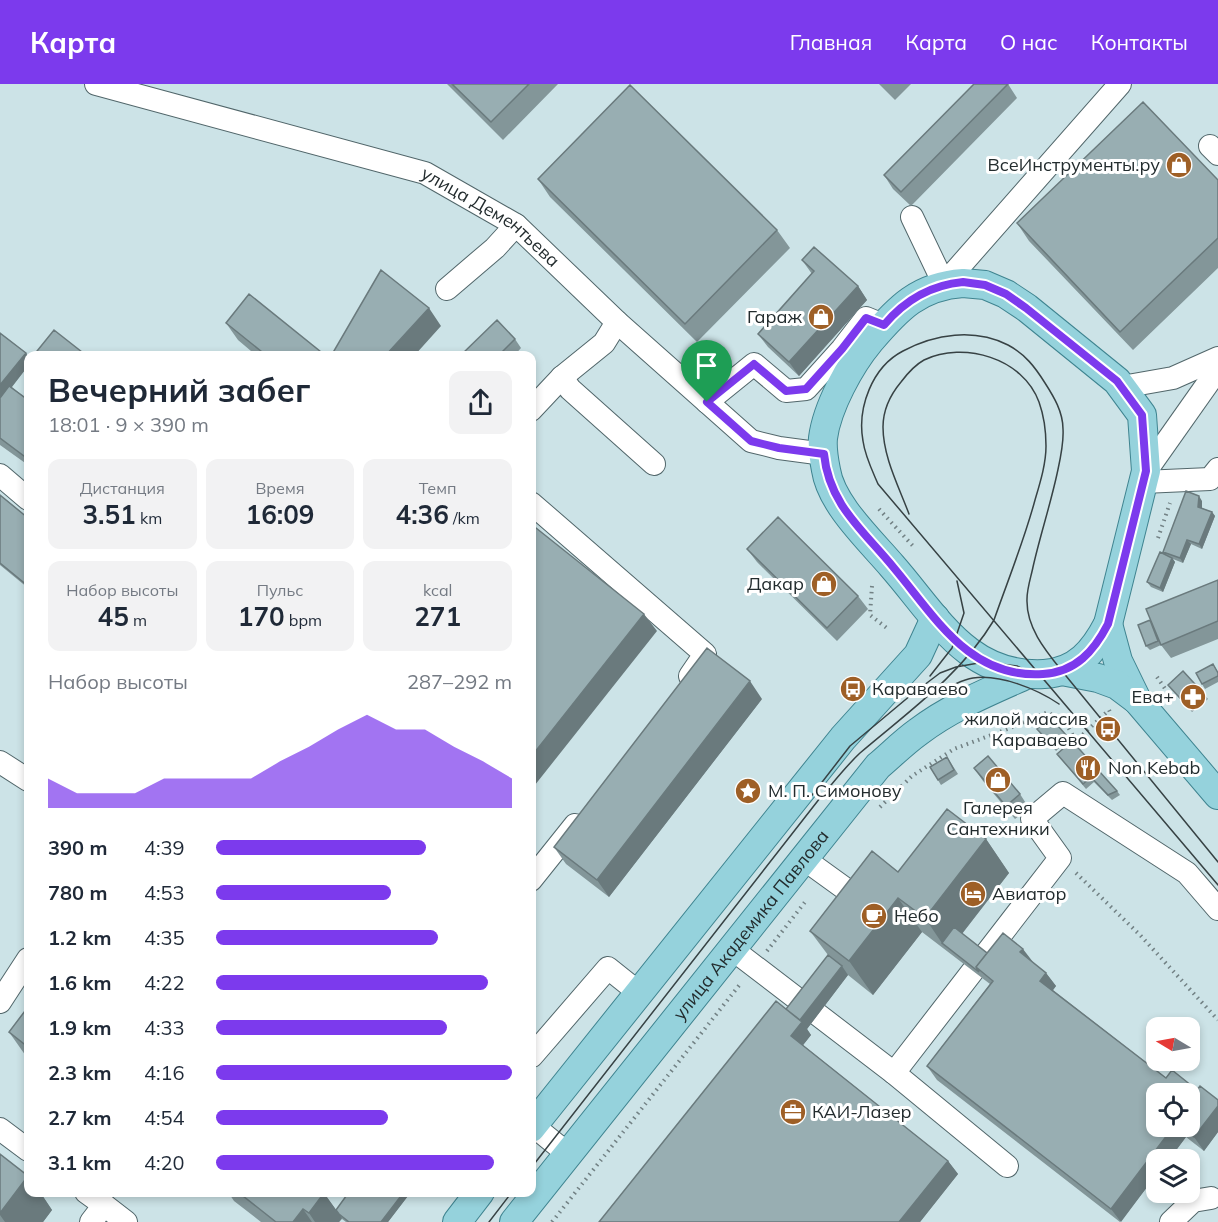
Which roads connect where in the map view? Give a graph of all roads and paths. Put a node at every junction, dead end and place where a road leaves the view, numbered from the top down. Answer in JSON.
{"nodes":[{"id":1,"x":96,"y":84,"type":"edge"},
{"id":2,"x":1120,"y":84,"type":"edge"},
{"id":3,"x":158,"y":92,"type":"edge"},
{"id":4,"x":912,"y":218,"type":"dead end"},
{"id":5,"x":516,"y":225,"type":"junction"},
{"id":6,"x":945,"y":284,"type":"junction"},
{"id":7,"x":447,"y":289,"type":"dead end"},
{"id":8,"x":617,"y":322,"type":"junction"},
{"id":9,"x":884,"y":325,"type":"junction"},
{"id":10,"x":1218,"y":358,"type":"edge"},
{"id":11,"x":1218,"y":369,"type":"edge"},
{"id":12,"x":562,"y":377,"type":"junction"},
{"id":13,"x":1122,"y":387,"type":"junction"},
{"id":14,"x":707,"y":402,"type":"junction"},
{"id":15,"x":536,"y":405,"type":"edge"},
{"id":16,"x":824,"y":454,"type":"junction"},
{"id":17,"x":654,"y":464,"type":"dead end"},
{"id":18,"x":1218,"y":469,"type":"edge"},
{"id":19,"x":0,"y":475,"type":"edge"},
{"id":20,"x":1145,"y":477,"type":"junction"},
{"id":21,"x":1178,"y":481,"type":"junction"},
{"id":22,"x":24,"y":496,"type":"edge"},
{"id":23,"x":876,"y":506,"type":"dead end"},
{"id":24,"x":536,"y":507,"type":"edge"},
{"id":25,"x":1156,"y":542,"type":"dead end"},
{"id":26,"x":913,"y":546,"type":"dead end"},
{"id":27,"x":872,"y":586,"type":"dead end"},
{"id":28,"x":934,"y":618,"type":"junction"},
{"id":29,"x":1108,"y":624,"type":"junction"},
{"id":30,"x":888,"y":628,"type":"dead end"},
{"id":31,"x":1062,"y":671,"type":"junction"},
{"id":32,"x":1153,"y":671,"type":"dead end"},
{"id":33,"x":1026,"y":675,"type":"junction"},
{"id":34,"x":1158,"y":680,"type":"dead end"},
{"id":35,"x":679,"y":692,"type":"edge"},
{"id":36,"x":1127,"y":708,"type":"junction"},
{"id":37,"x":0,"y":762,"type":"edge"},
{"id":38,"x":24,"y":777,"type":"edge"},
{"id":39,"x":1218,"y":795,"type":"edge"},
{"id":40,"x":880,"y":808,"type":"dead end"},
{"id":41,"x":588,"y":809,"type":"edge"},
{"id":42,"x":1060,"y":858,"type":"junction"},
{"id":43,"x":815,"y":867,"type":"junction"},
{"id":44,"x":536,"y":874,"type":"edge"},
{"id":45,"x":858,"y":898,"type":"edge"},
{"id":46,"x":1218,"y":909,"type":"edge"},
{"id":47,"x":732,"y":949,"type":"junction"},
{"id":48,"x":24,"y":965,"type":"edge"},
{"id":49,"x":755,"y":966,"type":"junction"},
{"id":50,"x":638,"y":992,"type":"junction"},
{"id":51,"x":0,"y":1002,"type":"edge"},
{"id":52,"x":1218,"y":1020,"type":"edge"},
{"id":53,"x":536,"y":1051,"type":"edge"},
{"id":54,"x":894,"y":1073,"type":"junction"},
{"id":55,"x":536,"y":1121,"type":"edge"},
{"id":56,"x":0,"y":1129,"type":"edge"},
{"id":57,"x":536,"y":1129,"type":"edge"},
{"id":58,"x":24,"y":1147,"type":"edge"},
{"id":59,"x":568,"y":1154,"type":"junction"},
{"id":60,"x":1007,"y":1166,"type":"dead end"},
{"id":61,"x":536,"y":1194,"type":"edge"},
{"id":62,"x":476,"y":1197,"type":"edge"},
{"id":63,"x":534,"y":1197,"type":"edge"},
{"id":64,"x":1216,"y":1200,"type":"edge"},
{"id":65,"x":94,"y":1207,"type":"edge"},
{"id":66,"x":126,"y":1222,"type":"edge"},
{"id":67,"x":457,"y":1222,"type":"edge"},
{"id":68,"x":514,"y":1222,"type":"edge"},
{"id":69,"x":552,"y":1222,"type":"edge"},
{"id":70,"x":1171,"y":1222,"type":"edge"}],
"edges":[{"from":1,"to":3,"type":"street","name":"улица Дементьева"},
{"from":2,"to":6,"type":"street"},
{"from":3,"to":5,"type":"street","name":"улица Дементьева"},
{"from":4,"to":6,"type":"street"},
{"from":5,"to":7,"type":"street"},
{"from":5,"to":8,"type":"street","name":"улица Дементьева"},
{"from":6,"to":9,"type":"main road"},
{"from":6,"to":13,"type":"main road"},
{"from":8,"to":12,"type":"street"},
{"from":8,"to":14,"type":"street","name":"улица Дементьева"},
{"from":9,"to":14,"type":"street"},
{"from":9,"to":16,"type":"main road"},
{"from":10,"to":13,"type":"street"},
{"from":11,"to":20,"type":"street"},
{"from":12,"to":15,"type":"street"},
{"from":12,"to":17,"type":"street"},
{"from":13,"to":20,"type":"main road"},
{"from":14,"to":16,"type":"street","name":"улица Дементьева"},
{"from":16,"to":28,"type":"main road"},
{"from":18,"to":21,"type":"street"},
{"from":19,"to":22,"type":"street"},
{"from":20,"to":21,"type":"street"},
{"from":20,"to":29,"type":"main road"},
{"from":21,"to":25,"type":"path"},
{"from":23,"to":26,"type":"path"},
{"from":24,"to":35,"type":"street"},
{"from":27,"to":30,"type":"path"},
{"from":28,"to":33,"type":"main road"},
{"from":28,"to":50,"type":"main road"},
{"from":29,"to":31,"type":"main road"},
{"from":29,"to":36,"type":"main road"},
{"from":31,"to":33,"type":"main road"},
{"from":31,"to":36,"type":"main road"},
{"from":32,"to":34,"type":"path"},
{"from":33,"to":43,"type":"main road","name":"улица Академика Павлова"},
{"from":36,"to":39,"type":"main road"},
{"from":36,"to":40,"type":"path"},
{"from":37,"to":38,"type":"street"},
{"from":41,"to":44,"type":"street"},
{"from":42,"to":46,"type":"street"},
{"from":42,"to":52,"type":"path"},
{"from":42,"to":54,"type":"street"},
{"from":43,"to":45,"type":"street"},
{"from":43,"to":47,"type":"main road","name":"улица Академика Павлова"},
{"from":43,"to":49,"type":"path"},
{"from":47,"to":49,"type":"street"},
{"from":47,"to":59,"type":"main road","name":"улица Академика Павлова"},
{"from":48,"to":51,"type":"street"},
{"from":49,"to":54,"type":"street"},
{"from":49,"to":69,"type":"path"},
{"from":50,"to":53,"type":"street"},
{"from":50,"to":55,"type":"main road"},
{"from":54,"to":60,"type":"street"},
{"from":56,"to":58,"type":"street"},
{"from":57,"to":59,"type":"street"},
{"from":59,"to":61,"type":"main road","name":"улица Академика Павлова"},
{"from":62,"to":67,"type":"main road"},
{"from":63,"to":68,"type":"main road","name":"улица Академика Павлова"},
{"from":64,"to":70,"type":"street"},
{"from":65,"to":66,"type":"street"}]}
